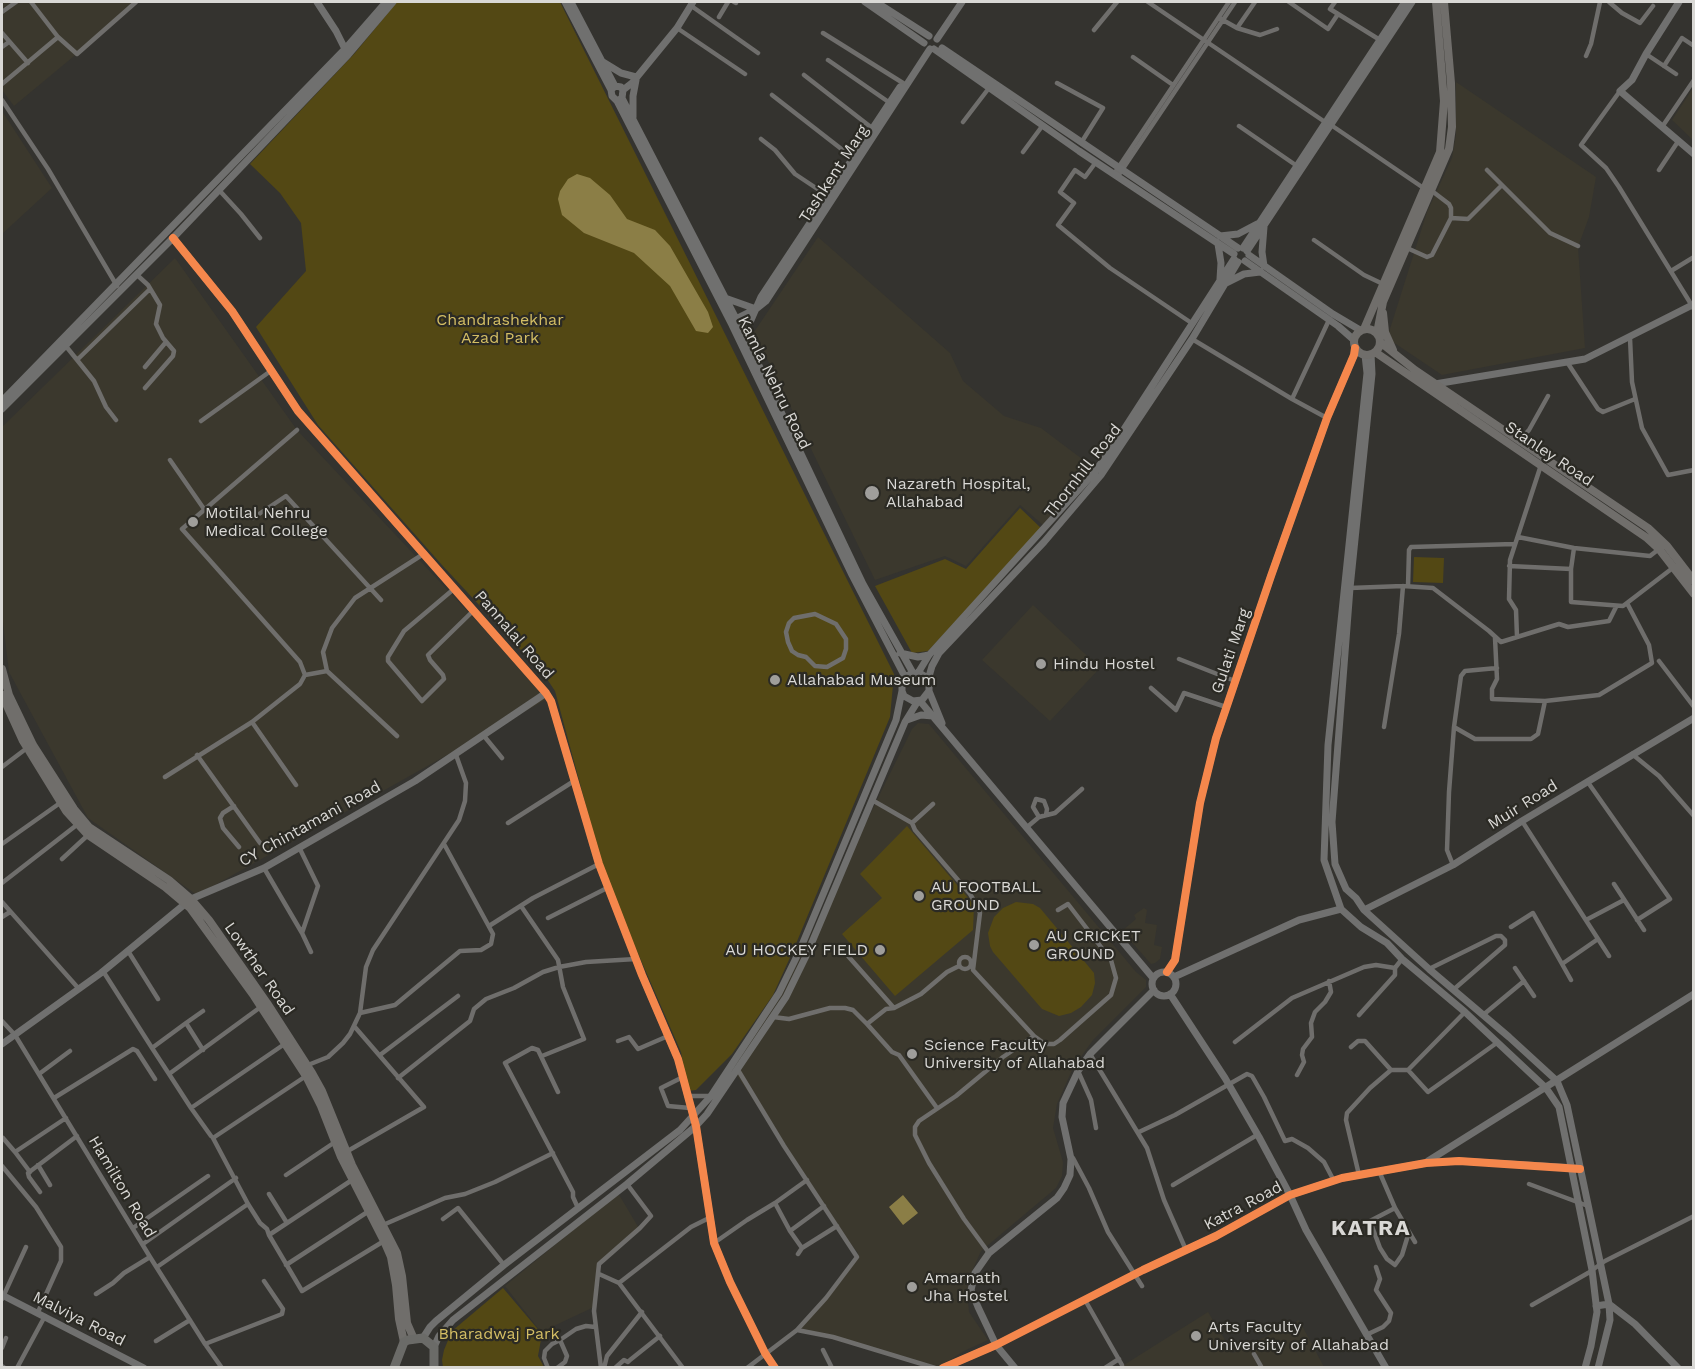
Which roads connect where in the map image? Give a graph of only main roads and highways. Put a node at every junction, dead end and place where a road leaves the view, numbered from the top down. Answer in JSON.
{"nodes":[{"id":1,"x":1436,"y":2,"type":"edge"},
{"id":2,"x":1444,"y":2,"type":"edge"},
{"id":3,"x":1428,"y":190,"type":"junction"},
{"id":4,"x":1383,"y":302,"type":"junction"},
{"id":5,"x":1362,"y":330,"type":"junction"},
{"id":6,"x":1377,"y":333,"type":"junction"},
{"id":7,"x":1380,"y":342,"type":"junction"},
{"id":8,"x":1370,"y":354,"type":"junction"},
{"id":9,"x":1396,"y":356,"type":"junction"},
{"id":10,"x":1694,"y":581,"type":"edge"},
{"id":11,"x":1694,"y":594,"type":"edge"},
{"id":12,"x":2,"y":669,"type":"edge"},
{"id":13,"x":2,"y":694,"type":"edge"},
{"id":14,"x":80,"y":823,"type":"junction"},
{"id":15,"x":188,"y":901,"type":"junction"},
{"id":16,"x":264,"y":1005,"type":"junction"},
{"id":17,"x":414,"y":1340,"type":"junction"},
{"id":18,"x":392,"y":1366,"type":"edge"},
{"id":19,"x":434,"y":1368,"type":"edge"}],
"edges":[{"from":1,"to":3,"type":"main road"},
{"from":2,"to":3,"type":"main road"},
{"from":3,"to":4,"type":"main road"},
{"from":3,"to":5,"type":"main road"},
{"from":4,"to":6,"type":"main road"},
{"from":4,"to":9,"type":"main road"},
{"from":5,"to":6,"type":"main road"},
{"from":5,"to":8,"type":"main road"},
{"from":6,"to":7,"type":"main road"},
{"from":7,"to":8,"type":"main road"},
{"from":7,"to":9,"type":"main road","name":"Stanley Road"},
{"from":8,"to":11,"type":"main road","name":"Stanley Road"},
{"from":9,"to":10,"type":"main road","name":"Stanley Road"},
{"from":12,"to":14,"type":"main road","name":"Lowther Road"},
{"from":13,"to":14,"type":"main road","name":"Lowther Road"},
{"from":14,"to":15,"type":"main road","name":"Lowther Road"},
{"from":14,"to":15,"type":"main road","name":"Lowther Road"},
{"from":15,"to":16,"type":"main road","name":"Lowther Road"},
{"from":16,"to":17,"type":"main road","name":"Lowther Road"},
{"from":16,"to":17,"type":"main road","name":"Lowther Road"},
{"from":17,"to":18,"type":"highway"},
{"from":17,"to":19,"type":"highway"}]}
